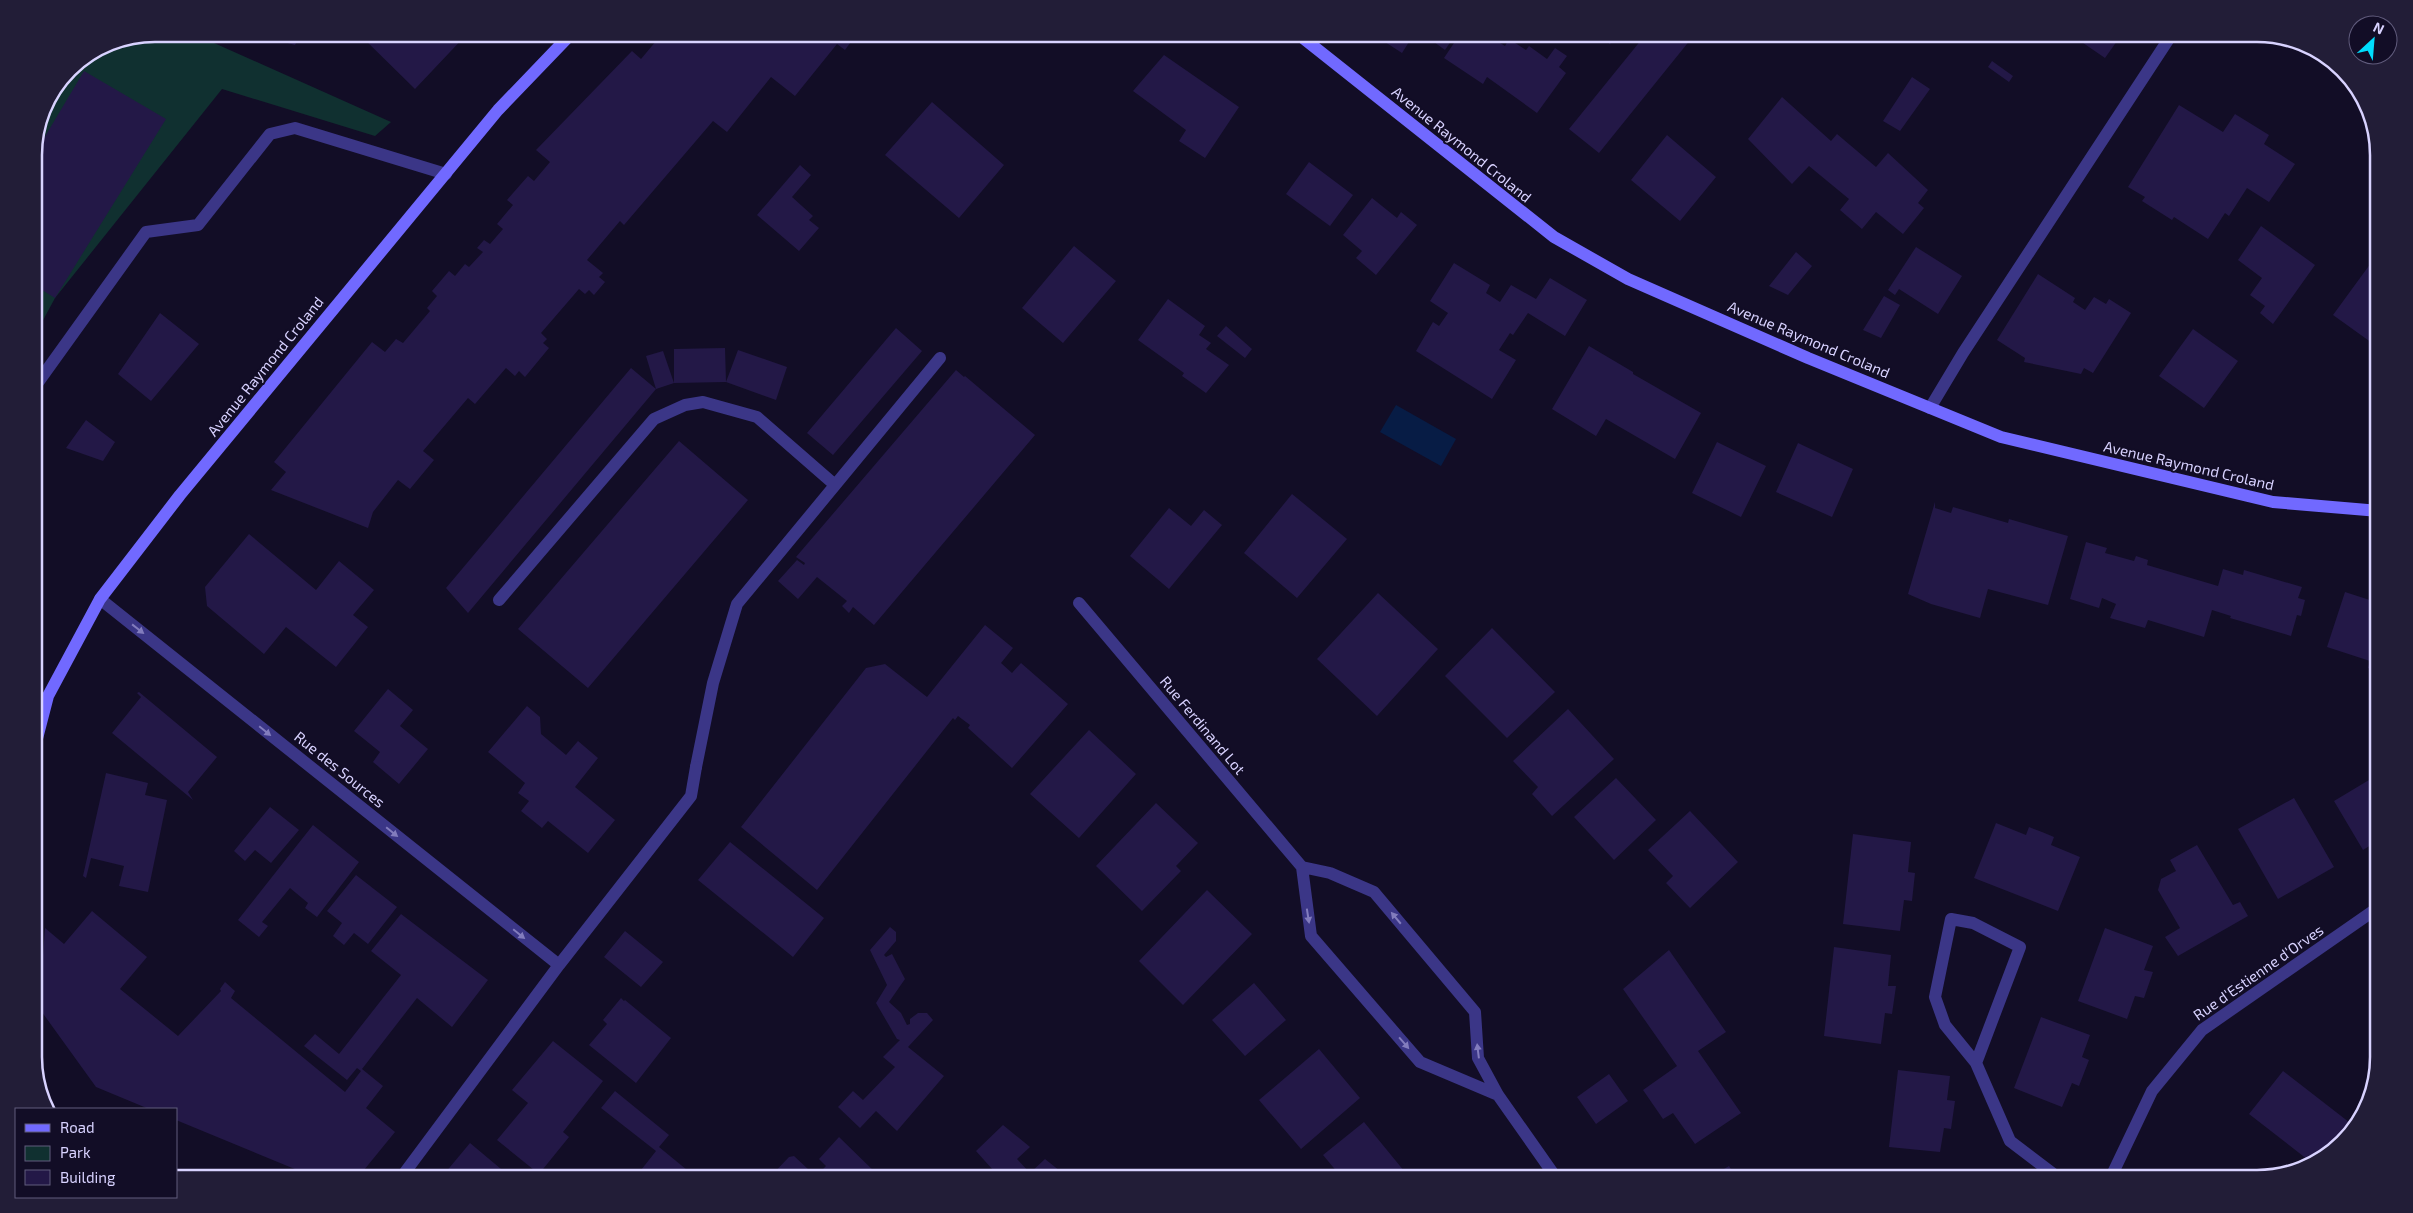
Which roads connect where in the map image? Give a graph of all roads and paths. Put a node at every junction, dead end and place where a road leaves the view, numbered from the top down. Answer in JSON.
{"nodes":[{"id":1,"x":1309,"y":42,"type":"edge"},
{"id":2,"x":2167,"y":42,"type":"edge"},
{"id":3,"x":563,"y":43,"type":"edge"},
{"id":4,"x":446,"y":174,"type":"junction"},
{"id":5,"x":940,"y":358,"type":"dead end"},
{"id":6,"x":43,"y":375,"type":"edge"},
{"id":7,"x":1930,"y":408,"type":"junction"},
{"id":8,"x":835,"y":485,"type":"junction"},
{"id":9,"x":2370,"y":510,"type":"edge"},
{"id":10,"x":100,"y":599,"type":"junction"},
{"id":11,"x":499,"y":600,"type":"dead end"},
{"id":12,"x":1079,"y":603,"type":"dead end"},
{"id":13,"x":43,"y":707,"type":"edge"},
{"id":14,"x":1302,"y":867,"type":"junction"},
{"id":15,"x":2370,"y":913,"type":"edge"},
{"id":16,"x":559,"y":966,"type":"junction"},
{"id":17,"x":1976,"y":1063,"type":"junction"},
{"id":18,"x":1498,"y":1095,"type":"junction"},
{"id":19,"x":407,"y":1170,"type":"edge"},
{"id":20,"x":1551,"y":1170,"type":"edge"},
{"id":21,"x":2048,"y":1170,"type":"edge"},
{"id":22,"x":2114,"y":1170,"type":"edge"}],
"edges":[{"from":1,"to":7,"type":"main road","name":"Avenue Raymond Croland"},
{"from":2,"to":7,"type":"street"},
{"from":3,"to":4,"type":"main road","name":"Avenue Raymond Croland"},
{"from":4,"to":6,"type":"street"},
{"from":4,"to":10,"type":"main road","name":"Avenue Raymond Croland"},
{"from":5,"to":8,"type":"street"},
{"from":7,"to":9,"type":"main road","name":"Avenue Raymond Croland"},
{"from":8,"to":11,"type":"street"},
{"from":8,"to":16,"type":"street"},
{"from":10,"to":13,"type":"main road","name":"Avenue Raymond Croland"},
{"from":10,"to":16,"type":"street","name":"Rue des Sources","one_way":true},
{"from":12,"to":14,"type":"street","name":"Rue Ferdinand Lot"},
{"from":14,"to":18,"type":"street","one_way":true},
{"from":18,"to":14,"type":"street","one_way":true},
{"from":15,"to":22,"type":"street","name":"Rue d'Estienne d'Orves"},
{"from":16,"to":19,"type":"street"},
{"from":17,"to":17,"type":"street"},
{"from":17,"to":21,"type":"street"},
{"from":18,"to":20,"type":"street"}]}
